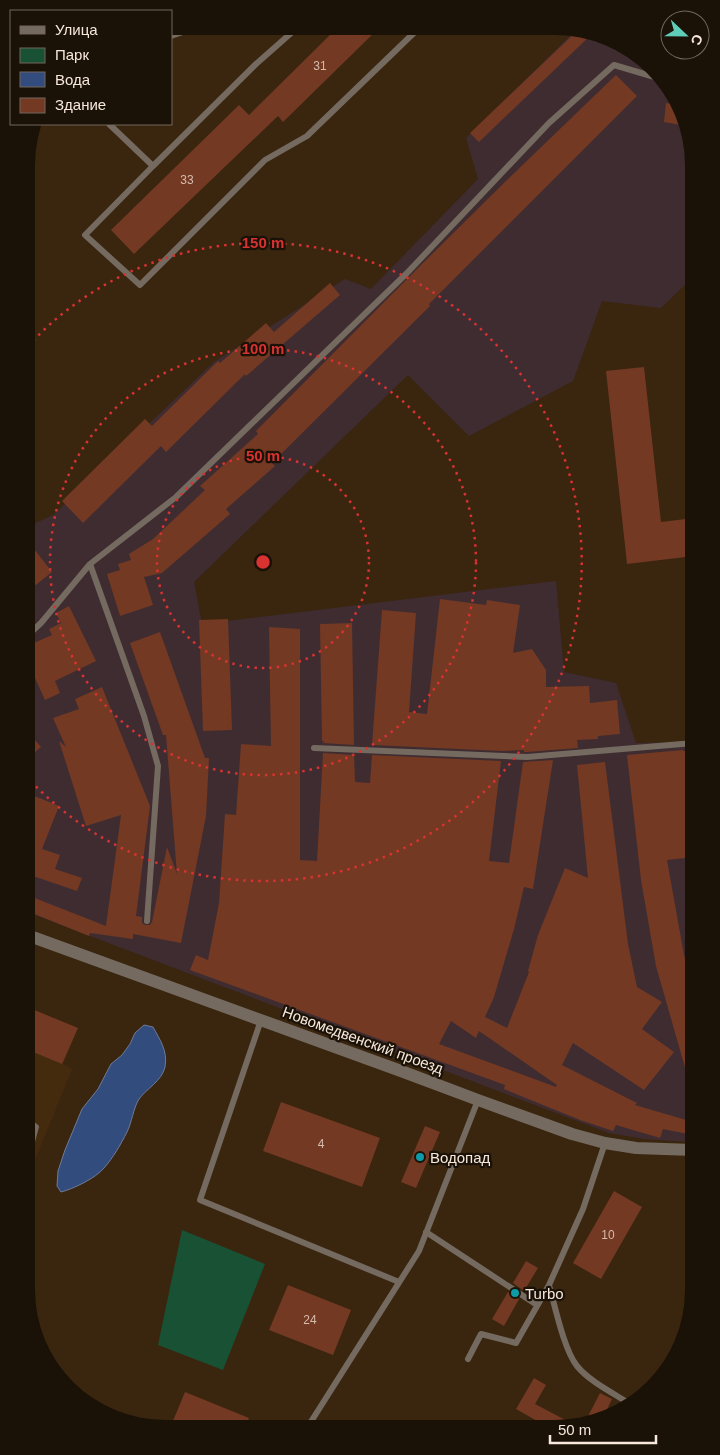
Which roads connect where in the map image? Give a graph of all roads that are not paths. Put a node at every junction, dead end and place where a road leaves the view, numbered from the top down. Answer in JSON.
{"nodes":[{"id":1,"x":289,"y":35,"type":"edge"},
{"id":2,"x":412,"y":35,"type":"edge"},
{"id":3,"x":650,"y":76,"type":"edge"},
{"id":4,"x":109,"y":125,"type":"edge"},
{"id":5,"x":153,"y":166,"type":"junction"},
{"id":6,"x":90,"y":564,"type":"junction"},
{"id":7,"x":35,"y":629,"type":"edge"},
{"id":8,"x":685,"y":744,"type":"edge"},
{"id":9,"x":314,"y":748,"type":"dead end"},
{"id":10,"x":147,"y":921,"type":"dead end"},
{"id":11,"x":35,"y":938,"type":"edge"},
{"id":12,"x":261,"y":1020,"type":"junction"},
{"id":13,"x":478,"y":1100,"type":"junction"},
{"id":14,"x":605,"y":1143,"type":"junction"},
{"id":15,"x":685,"y":1150,"type":"edge"},
{"id":16,"x":426,"y":1232,"type":"junction"},
{"id":17,"x":399,"y":1282,"type":"junction"},
{"id":18,"x":549,"y":1285,"type":"junction"},
{"id":19,"x":537,"y":1305,"type":"junction"},
{"id":20,"x":468,"y":1359,"type":"dead end"},
{"id":21,"x":624,"y":1400,"type":"edge"},
{"id":22,"x":312,"y":1420,"type":"edge"}],
"edges":[{"from":1,"to":5,"type":"lane"},
{"from":2,"to":5,"type":"lane"},
{"from":3,"to":6,"type":"lane"},
{"from":4,"to":5,"type":"lane"},
{"from":6,"to":7,"type":"lane"},
{"from":6,"to":10,"type":"lane"},
{"from":8,"to":9,"type":"lane"},
{"from":11,"to":12,"type":"street","name":"Новомедвенский проезд"},
{"from":12,"to":13,"type":"street","name":"Новомедвенский проезд"},
{"from":12,"to":17,"type":"lane"},
{"from":13,"to":14,"type":"street","name":"Новомедвенский проезд"},
{"from":13,"to":16,"type":"lane"},
{"from":14,"to":15,"type":"street","name":"Новомедвенский проезд"},
{"from":14,"to":18,"type":"lane"},
{"from":16,"to":17,"type":"lane"},
{"from":16,"to":19,"type":"lane"},
{"from":17,"to":22,"type":"lane"},
{"from":18,"to":19,"type":"lane"},
{"from":18,"to":21,"type":"lane"},
{"from":19,"to":20,"type":"lane"}]}
